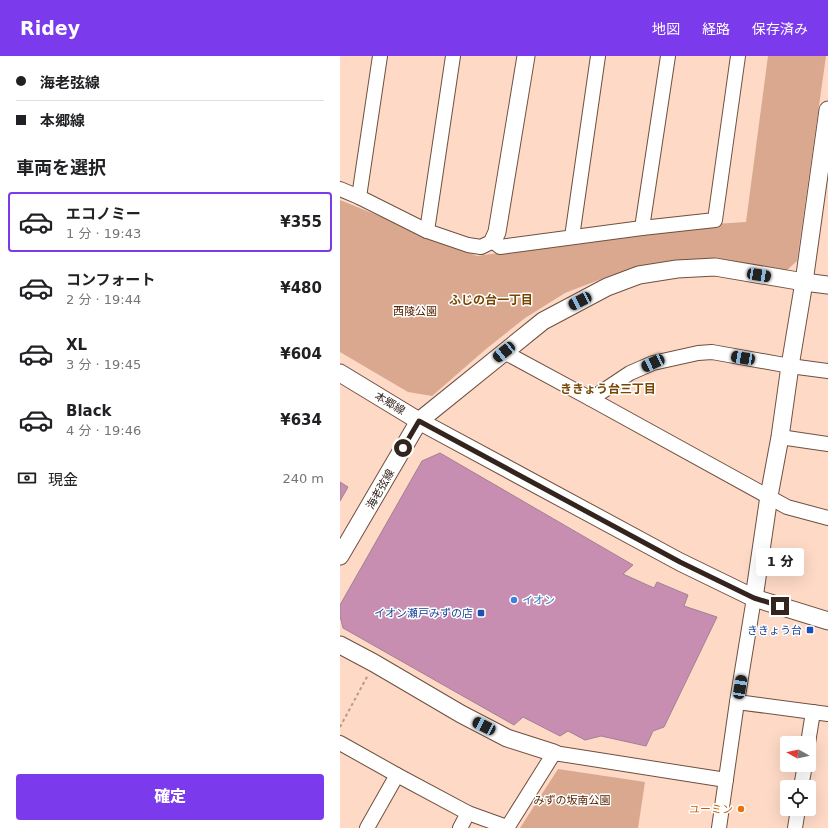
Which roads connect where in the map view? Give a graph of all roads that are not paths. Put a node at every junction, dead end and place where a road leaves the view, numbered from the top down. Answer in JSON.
{"nodes":[{"id":1,"x":380,"y":56,"type":"edge"},
{"id":2,"x":453,"y":56,"type":"edge"},
{"id":3,"x":526,"y":56,"type":"edge"},
{"id":4,"x":598,"y":56,"type":"edge"},
{"id":5,"x":668,"y":56,"type":"edge"},
{"id":6,"x":738,"y":56,"type":"edge"},
{"id":7,"x":828,"y":110,"type":"edge"},
{"id":8,"x":340,"y":189,"type":"edge"},
{"id":9,"x":358,"y":197,"type":"junction"},
{"id":10,"x":642,"y":228,"type":"junction"},
{"id":11,"x":428,"y":231,"type":"junction"},
{"id":12,"x":572,"y":237,"type":"junction"},
{"id":13,"x":493,"y":241,"type":"junction"},
{"id":14,"x":804,"y":282,"type":"junction"},
{"id":15,"x":828,"y":284,"type":"edge"},
{"id":16,"x":504,"y":352,"type":"junction"},
{"id":17,"x":790,"y":366,"type":"junction"},
{"id":18,"x":828,"y":371,"type":"edge"},
{"id":19,"x":340,"y":373,"type":"edge"},
{"id":20,"x":591,"y":399,"type":"junction"},
{"id":21,"x":419,"y":421,"type":"junction"},
{"id":22,"x":780,"y":437,"type":"junction"},
{"id":23,"x":828,"y":444,"type":"edge"},
{"id":24,"x":769,"y":496,"type":"junction"},
{"id":25,"x":828,"y":518,"type":"edge"},
{"id":26,"x":340,"y":556,"type":"edge"},
{"id":27,"x":754,"y":598,"type":"junction"},
{"id":28,"x":828,"y":621,"type":"edge"},
{"id":29,"x":340,"y":645,"type":"edge"},
{"id":30,"x":737,"y":702,"type":"junction"},
{"id":31,"x":813,"y":712,"type":"junction"},
{"id":32,"x":828,"y":714,"type":"edge"},
{"id":33,"x":809,"y":736,"type":"edge"},
{"id":34,"x":340,"y":743,"type":"edge"},
{"id":35,"x":554,"y":753,"type":"junction"},
{"id":36,"x":397,"y":775,"type":"junction"},
{"id":37,"x":726,"y":780,"type":"junction"},
{"id":38,"x":468,"y":813,"type":"junction"},
{"id":39,"x":797,"y":816,"type":"edge"},
{"id":40,"x":367,"y":828,"type":"edge"},
{"id":41,"x":460,"y":828,"type":"edge"},
{"id":42,"x":507,"y":828,"type":"edge"},
{"id":43,"x":719,"y":828,"type":"edge"},
{"id":44,"x":795,"y":828,"type":"edge"}],
"edges":[{"from":1,"to":9,"type":"street"},
{"from":2,"to":11,"type":"street"},
{"from":3,"to":13,"type":"street"},
{"from":4,"to":12,"type":"street"},
{"from":5,"to":10,"type":"street"},
{"from":6,"to":10,"type":"street"},
{"from":7,"to":14,"type":"street"},
{"from":8,"to":9,"type":"street"},
{"from":9,"to":11,"type":"street"},
{"from":10,"to":12,"type":"street"},
{"from":11,"to":13,"type":"street"},
{"from":12,"to":13,"type":"street"},
{"from":14,"to":15,"type":"street"},
{"from":14,"to":16,"type":"street"},
{"from":14,"to":17,"type":"street"},
{"from":16,"to":20,"type":"street"},
{"from":16,"to":21,"type":"street"},
{"from":17,"to":18,"type":"street"},
{"from":17,"to":20,"type":"street"},
{"from":17,"to":22,"type":"street"},
{"from":19,"to":21,"type":"street","name":"本郷線"},
{"from":20,"to":24,"type":"street"},
{"from":21,"to":26,"type":"street","name":"海老弦線"},
{"from":21,"to":27,"type":"street","name":"本郷線"},
{"from":22,"to":23,"type":"street"},
{"from":22,"to":24,"type":"street"},
{"from":24,"to":25,"type":"street"},
{"from":24,"to":27,"type":"street"},
{"from":27,"to":28,"type":"street","name":"本郷線"},
{"from":27,"to":30,"type":"street"},
{"from":29,"to":35,"type":"street"},
{"from":30,"to":31,"type":"street"},
{"from":30,"to":37,"type":"street"},
{"from":31,"to":32,"type":"street"},
{"from":31,"to":33,"type":"street"},
{"from":34,"to":36,"type":"street"},
{"from":35,"to":37,"type":"street"},
{"from":35,"to":42,"type":"street"},
{"from":36,"to":38,"type":"street"},
{"from":36,"to":40,"type":"street"},
{"from":37,"to":43,"type":"street"},
{"from":38,"to":41,"type":"street"},
{"from":38,"to":42,"type":"street"},
{"from":39,"to":44,"type":"street"}]}
